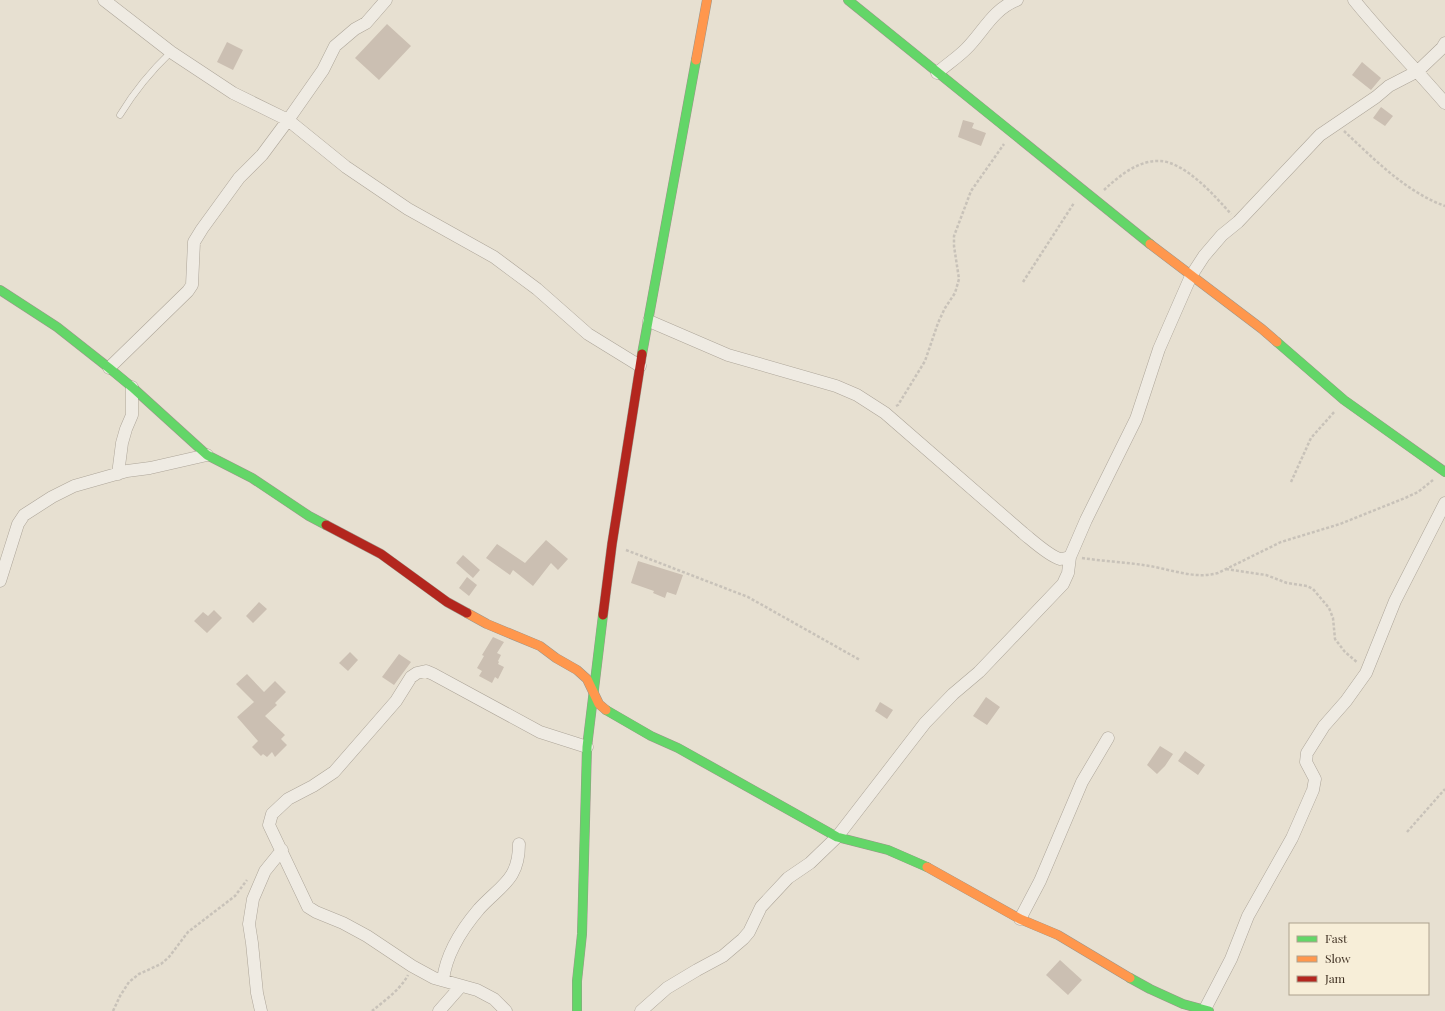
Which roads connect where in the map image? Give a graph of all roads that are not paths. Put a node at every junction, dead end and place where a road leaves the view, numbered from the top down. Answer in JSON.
{"nodes":[{"id":1,"x":104,"y":0,"type":"edge"},
{"id":2,"x":386,"y":0,"type":"edge"},
{"id":3,"x":707,"y":0,"type":"edge"},
{"id":4,"x":848,"y":0,"type":"edge"},
{"id":5,"x":1017,"y":0,"type":"edge"},
{"id":6,"x":1354,"y":0,"type":"edge"},
{"id":7,"x":1445,"y":43,"type":"edge"},
{"id":8,"x":171,"y":52,"type":"junction"},
{"id":9,"x":1418,"y":71,"type":"junction"},
{"id":10,"x":937,"y":74,"type":"junction"},
{"id":11,"x":1445,"y":103,"type":"edge"},
{"id":12,"x":120,"y":115,"type":"dead end"},
{"id":13,"x":288,"y":120,"type":"junction"},
{"id":14,"x":1191,"y":276,"type":"junction"},
{"id":15,"x":0,"y":290,"type":"edge"},
{"id":16,"x":649,"y":321,"type":"junction"},
{"id":17,"x":640,"y":366,"type":"junction"},
{"id":18,"x":109,"y":368,"type":"junction"},
{"id":19,"x":132,"y":387,"type":"junction"},
{"id":20,"x":207,"y":455,"type":"junction"},
{"id":21,"x":1444,"y":471,"type":"edge"},
{"id":22,"x":118,"y":474,"type":"junction"},
{"id":23,"x":1445,"y":503,"type":"edge"},
{"id":24,"x":1070,"y":557,"type":"junction"},
{"id":25,"x":0,"y":581,"type":"edge"},
{"id":26,"x":594,"y":693,"type":"junction"},
{"id":27,"x":1108,"y":738,"type":"dead end"},
{"id":28,"x":587,"y":747,"type":"junction"},
{"id":29,"x":837,"y":837,"type":"junction"},
{"id":30,"x":519,"y":844,"type":"dead end"},
{"id":31,"x":282,"y":850,"type":"junction"},
{"id":32,"x":1020,"y":919,"type":"junction"},
{"id":33,"x":443,"y":980,"type":"junction"},
{"id":34,"x":461,"y":986,"type":"junction"},
{"id":35,"x":1180,"y":1008,"type":"edge"},
{"id":36,"x":1207,"y":1010,"type":"edge"},
{"id":37,"x":262,"y":1011,"type":"edge"},
{"id":38,"x":439,"y":1011,"type":"edge"},
{"id":39,"x":506,"y":1011,"type":"edge"},
{"id":40,"x":577,"y":1011,"type":"edge"},
{"id":41,"x":641,"y":1011,"type":"edge"}],
"edges":[{"from":1,"to":8,"type":"street"},
{"from":2,"to":13,"type":"street"},
{"from":3,"to":16,"type":"street"},
{"from":4,"to":10,"type":"street"},
{"from":5,"to":10,"type":"street"},
{"from":6,"to":9,"type":"street"},
{"from":7,"to":9,"type":"street"},
{"from":8,"to":12,"type":"lane"},
{"from":8,"to":13,"type":"street"},
{"from":9,"to":11,"type":"street"},
{"from":9,"to":14,"type":"street"},
{"from":10,"to":14,"type":"street"},
{"from":13,"to":17,"type":"street"},
{"from":13,"to":18,"type":"street"},
{"from":14,"to":21,"type":"street"},
{"from":14,"to":24,"type":"street"},
{"from":15,"to":18,"type":"street"},
{"from":16,"to":17,"type":"street"},
{"from":16,"to":24,"type":"street"},
{"from":17,"to":26,"type":"street"},
{"from":18,"to":19,"type":"street"},
{"from":19,"to":20,"type":"street"},
{"from":19,"to":22,"type":"street"},
{"from":20,"to":22,"type":"street"},
{"from":20,"to":26,"type":"street"},
{"from":22,"to":25,"type":"street"},
{"from":23,"to":36,"type":"street"},
{"from":24,"to":29,"type":"street"},
{"from":26,"to":28,"type":"street"},
{"from":26,"to":29,"type":"street"},
{"from":27,"to":32,"type":"street"},
{"from":28,"to":31,"type":"street"},
{"from":28,"to":40,"type":"street"},
{"from":29,"to":32,"type":"street"},
{"from":29,"to":41,"type":"street"},
{"from":30,"to":33,"type":"street"},
{"from":31,"to":33,"type":"street"},
{"from":31,"to":37,"type":"street"},
{"from":32,"to":35,"type":"street"},
{"from":33,"to":34,"type":"street"},
{"from":34,"to":38,"type":"street"},
{"from":34,"to":39,"type":"street"},
{"from":35,"to":36,"type":"street"}]}
